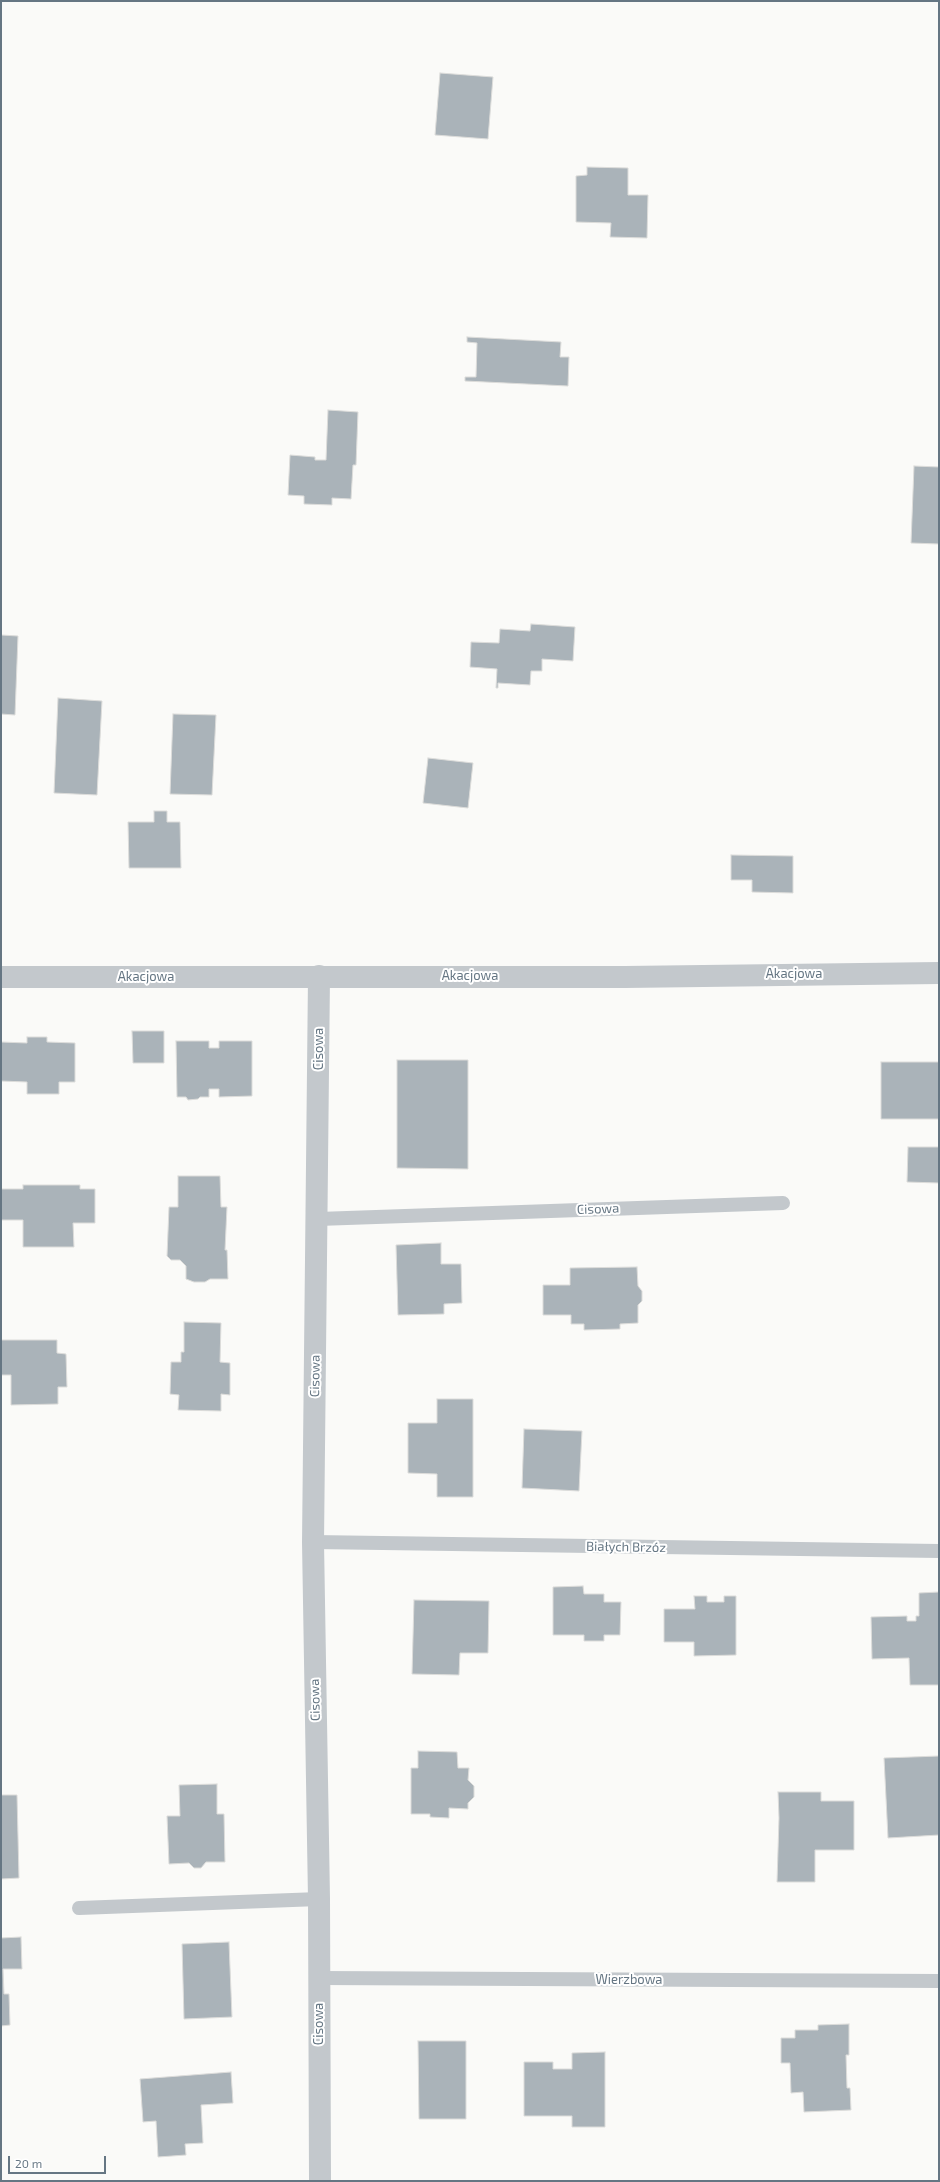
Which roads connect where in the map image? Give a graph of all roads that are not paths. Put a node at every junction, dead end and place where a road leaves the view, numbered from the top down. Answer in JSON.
{"nodes":[{"id":1,"x":939,"y":973,"type":"edge"},
{"id":2,"x":319,"y":976,"type":"junction"},
{"id":3,"x":1,"y":977,"type":"edge"},
{"id":4,"x":783,"y":1203,"type":"dead end"},
{"id":5,"x":318,"y":1219,"type":"junction"},
{"id":6,"x":313,"y":1542,"type":"junction"},
{"id":7,"x":939,"y":1551,"type":"edge"},
{"id":8,"x":318,"y":1899,"type":"junction"},
{"id":9,"x":79,"y":1908,"type":"dead end"},
{"id":10,"x":319,"y":1978,"type":"junction"},
{"id":11,"x":939,"y":1981,"type":"edge"},
{"id":12,"x":320,"y":2181,"type":"edge"}],
"edges":[{"from":1,"to":2,"type":"street","name":"Akacjowa"},
{"from":2,"to":3,"type":"street","name":"Akacjowa"},
{"from":2,"to":5,"type":"street","name":"Cisowa"},
{"from":4,"to":5,"type":"lane","name":"Cisowa"},
{"from":5,"to":6,"type":"street","name":"Cisowa"},
{"from":6,"to":7,"type":"lane","name":"Białych Brzóz"},
{"from":6,"to":8,"type":"street","name":"Cisowa"},
{"from":8,"to":9,"type":"lane"},
{"from":8,"to":10,"type":"street","name":"Cisowa"},
{"from":10,"to":11,"type":"lane","name":"Wierzbowa"},
{"from":10,"to":12,"type":"street","name":"Cisowa"}]}
